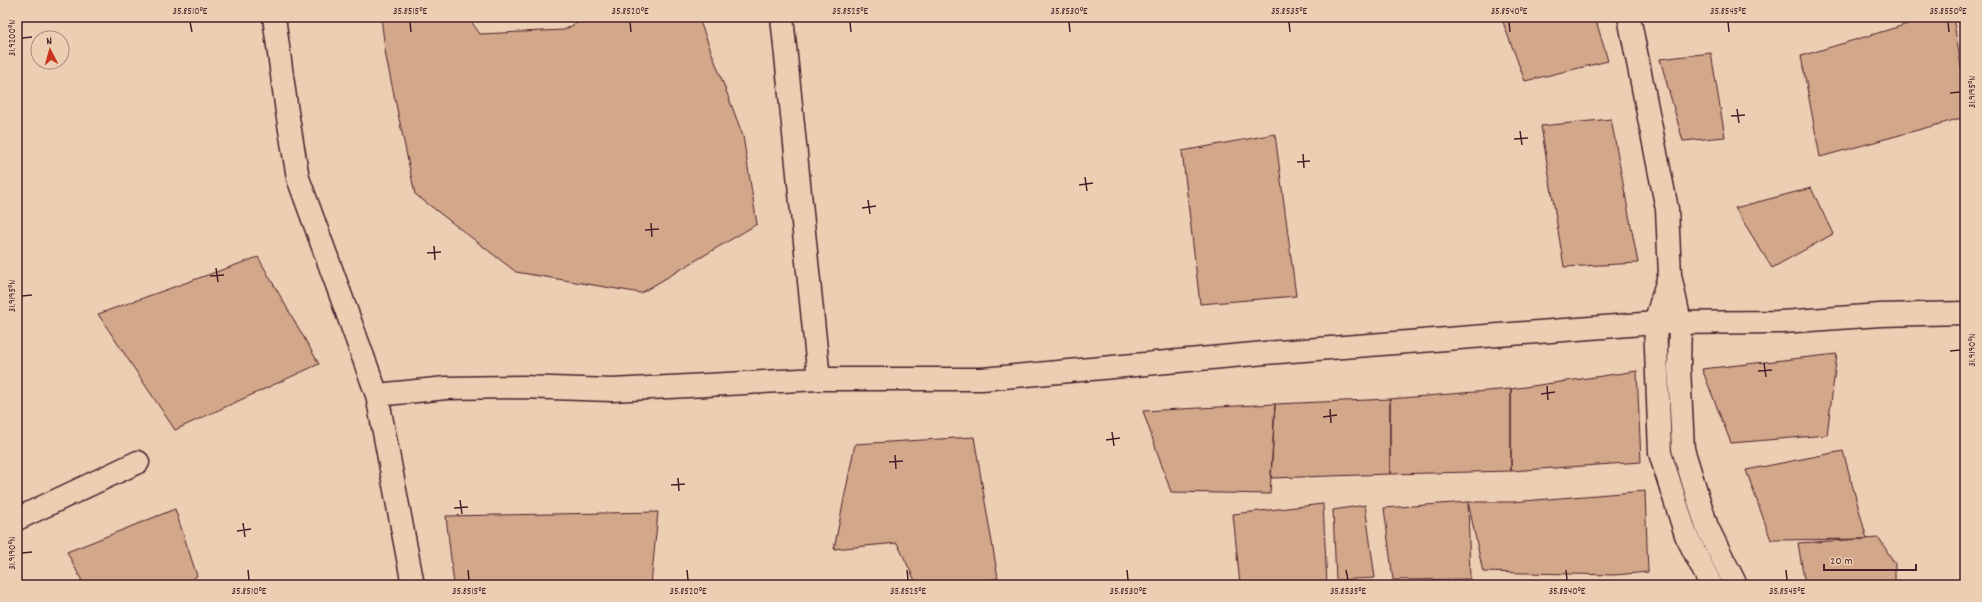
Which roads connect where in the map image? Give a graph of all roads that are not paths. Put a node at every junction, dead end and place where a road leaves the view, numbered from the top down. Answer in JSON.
{"nodes":[{"id":1,"x":274,"y":17,"type":"edge"},
{"id":2,"x":782,"y":17,"type":"edge"},
{"id":3,"x":1629,"y":17,"type":"edge"},
{"id":4,"x":1670,"y":275,"type":"junction"},
{"id":5,"x":1965,"y":313,"type":"edge"},
{"id":6,"x":1680,"y":322,"type":"junction"},
{"id":7,"x":1655,"y":323,"type":"junction"},
{"id":8,"x":818,"y":379,"type":"junction"},
{"id":9,"x":377,"y":395,"type":"junction"},
{"id":10,"x":138,"y":462,"type":"dead end"},
{"id":11,"x":17,"y":519,"type":"edge"},
{"id":12,"x":412,"y":585,"type":"edge"},
{"id":13,"x":1711,"y":585,"type":"edge"},
{"id":14,"x":1736,"y":585,"type":"edge"}],
"edges":[{"from":1,"to":9,"type":"street"},
{"from":2,"to":8,"type":"street"},
{"from":3,"to":4,"type":"street"},
{"from":4,"to":6,"type":"street"},
{"from":4,"to":7,"type":"street"},
{"from":5,"to":6,"type":"street"},
{"from":6,"to":7,"type":"street"},
{"from":6,"to":14,"type":"street"},
{"from":7,"to":8,"type":"street"},
{"from":7,"to":13,"type":"street"},
{"from":8,"to":9,"type":"street"},
{"from":9,"to":12,"type":"street"},
{"from":10,"to":11,"type":"street"}]}
